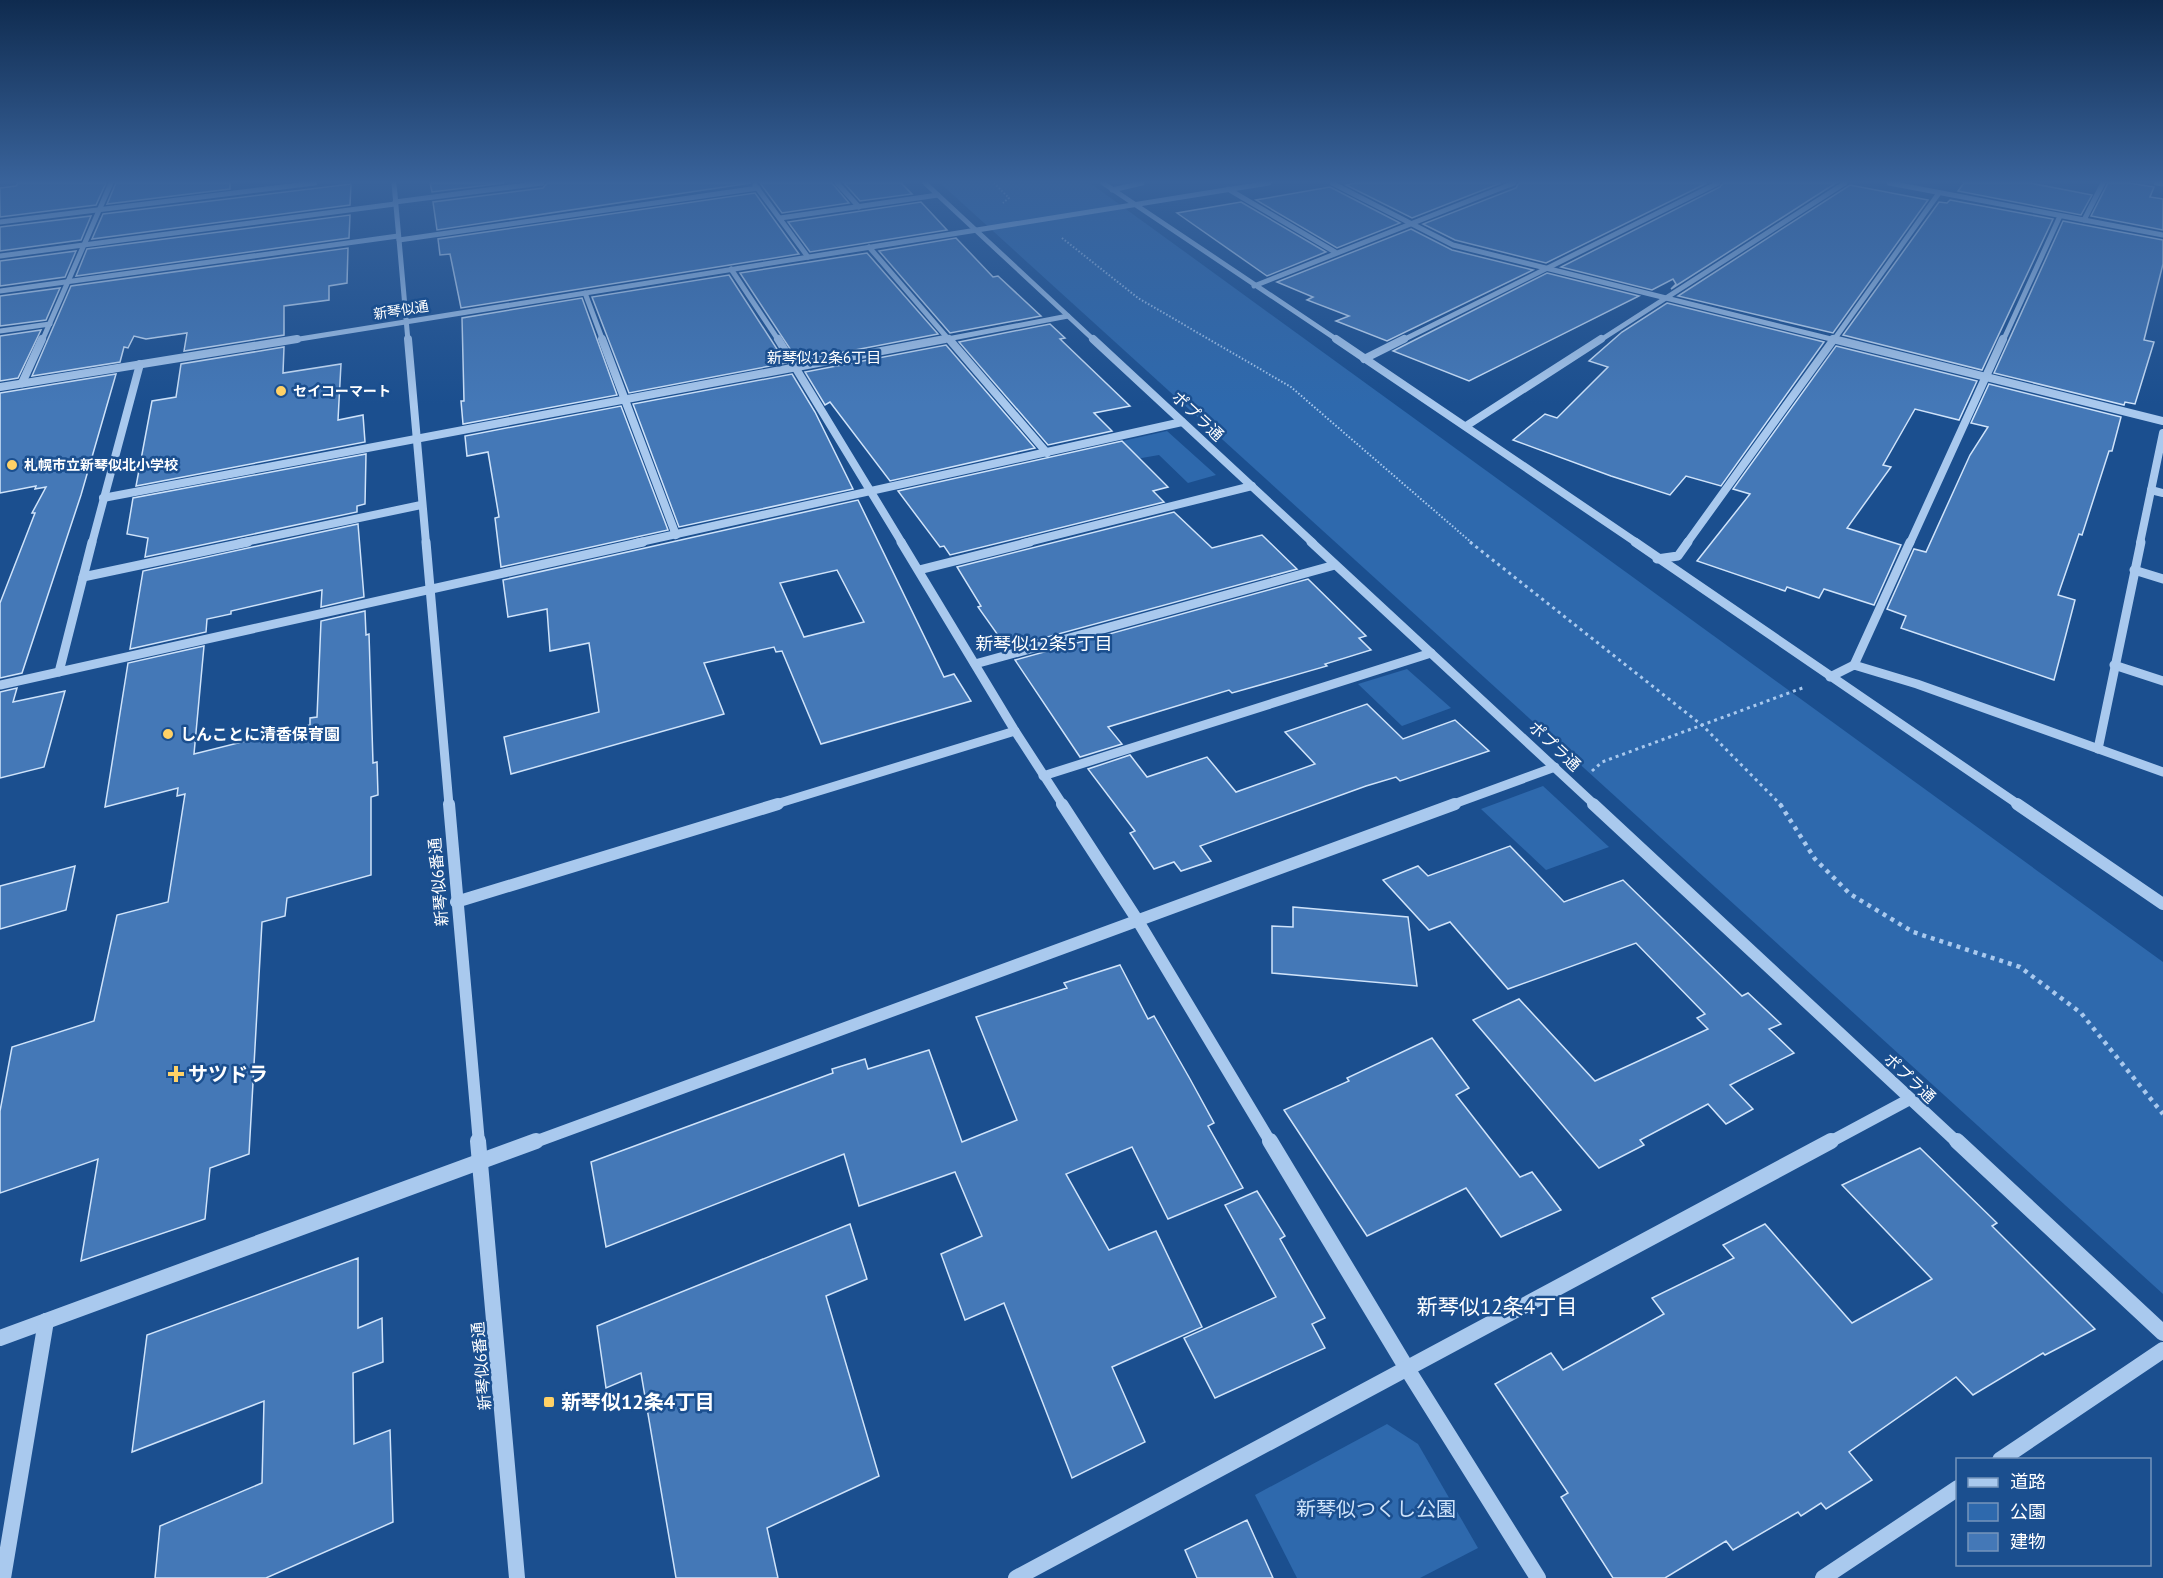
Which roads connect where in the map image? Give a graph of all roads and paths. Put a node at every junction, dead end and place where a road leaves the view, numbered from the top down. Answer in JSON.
{"nodes":[{"id":1,"x":80,"y":257,"type":"edge"},
{"id":2,"x":259,"y":257,"type":"edge"},
{"id":3,"x":400,"y":257,"type":"edge"},
{"id":4,"x":808,"y":257,"type":"edge"},
{"id":5,"x":877,"y":257,"type":"edge"},
{"id":6,"x":1004,"y":257,"type":"edge"},
{"id":7,"x":1086,"y":257,"type":"edge"},
{"id":8,"x":1210,"y":257,"type":"edge"},
{"id":9,"x":1324,"y":257,"type":"edge"},
{"id":10,"x":1502,"y":257,"type":"edge"},
{"id":11,"x":1572,"y":257,"type":"edge"},
{"id":12,"x":1732,"y":257,"type":"edge"},
{"id":13,"x":1892,"y":257,"type":"edge"},
{"id":14,"x":2041,"y":257,"type":"edge"},
{"id":15,"x":1550,"y":268,"type":"junction"},
{"id":16,"x":731,"y":269,"type":"junction"},
{"id":17,"x":69,"y":282,"type":"junction"},
{"id":18,"x":1254,"y":286,"type":"junction"},
{"id":19,"x":0,"y":291,"type":"edge"},
{"id":20,"x":585,"y":293,"type":"junction"},
{"id":21,"x":1668,"y":298,"type":"junction"},
{"id":22,"x":1068,"y":316,"type":"junction"},
{"id":23,"x":406,"y":321,"type":"junction"},
{"id":24,"x":50,"y":324,"type":"junction"},
{"id":25,"x":0,"y":331,"type":"edge"},
{"id":26,"x":948,"y":339,"type":"junction"},
{"id":27,"x":1832,"y":339,"type":"junction"},
{"id":28,"x":1364,"y":359,"type":"junction"},
{"id":29,"x":140,"y":364,"type":"junction"},
{"id":30,"x":796,"y":367,"type":"junction"},
{"id":31,"x":1986,"y":377,"type":"junction"},
{"id":32,"x":22,"y":383,"type":"junction"},
{"id":33,"x":0,"y":387,"type":"edge"},
{"id":34,"x":626,"y":399,"type":"junction"},
{"id":35,"x":2163,"y":421,"type":"edge"},
{"id":36,"x":1182,"y":422,"type":"junction"},
{"id":37,"x":1466,"y":426,"type":"junction"},
{"id":38,"x":2163,"y":433,"type":"edge"},
{"id":39,"x":416,"y":439,"type":"junction"},
{"id":40,"x":1047,"y":453,"type":"junction"},
{"id":41,"x":1252,"y":486,"type":"junction"},
{"id":42,"x":2151,"y":490,"type":"junction"},
{"id":43,"x":871,"y":493,"type":"junction"},
{"id":44,"x":2163,"y":493,"type":"edge"},
{"id":45,"x":103,"y":498,"type":"junction"},
{"id":46,"x":421,"y":506,"type":"junction"},
{"id":47,"x":676,"y":535,"type":"junction"},
{"id":48,"x":1657,"y":559,"type":"junction"},
{"id":49,"x":1335,"y":566,"type":"junction"},
{"id":50,"x":919,"y":570,"type":"junction"},
{"id":51,"x":2134,"y":570,"type":"junction"},
{"id":52,"x":83,"y":576,"type":"junction"},
{"id":53,"x":2163,"y":579,"type":"edge"},
{"id":54,"x":428,"y":589,"type":"junction"},
{"id":55,"x":1431,"y":653,"type":"junction"},
{"id":56,"x":975,"y":664,"type":"junction"},
{"id":57,"x":1854,"y":665,"type":"junction"},
{"id":58,"x":2114,"y":665,"type":"junction"},
{"id":59,"x":59,"y":672,"type":"junction"},
{"id":60,"x":1830,"y":677,"type":"junction"},
{"id":61,"x":2163,"y":681,"type":"edge"},
{"id":62,"x":0,"y":685,"type":"edge"},
{"id":63,"x":1703,"y":726,"type":"junction"},
{"id":64,"x":1015,"y":731,"type":"junction"},
{"id":65,"x":2098,"y":749,"type":"junction"},
{"id":66,"x":1556,"y":767,"type":"junction"},
{"id":67,"x":2163,"y":772,"type":"edge"},
{"id":68,"x":1043,"y":776,"type":"junction"},
{"id":69,"x":1576,"y":787,"type":"junction"},
{"id":70,"x":456,"y":902,"type":"junction"},
{"id":71,"x":2163,"y":904,"type":"edge"},
{"id":72,"x":1138,"y":921,"type":"junction"},
{"id":73,"x":1911,"y":1099,"type":"junction"},
{"id":74,"x":2163,"y":1114,"type":"edge"},
{"id":75,"x":480,"y":1162,"type":"junction"},
{"id":76,"x":46,"y":1321,"type":"junction"},
{"id":77,"x":2163,"y":1333,"type":"edge"},
{"id":78,"x":0,"y":1338,"type":"edge"},
{"id":79,"x":2163,"y":1350,"type":"edge"},
{"id":80,"x":1406,"y":1367,"type":"junction"},
{"id":81,"x":2003,"y":1458,"type":"edge"},
{"id":82,"x":1956,"y":1489,"type":"edge"},
{"id":83,"x":3,"y":1578,"type":"edge"},
{"id":84,"x":517,"y":1578,"type":"edge"},
{"id":85,"x":1016,"y":1578,"type":"edge"},
{"id":86,"x":1538,"y":1578,"type":"edge"},
{"id":87,"x":1823,"y":1578,"type":"edge"}],
"edges":[{"from":1,"to":17,"type":"street"},
{"from":2,"to":17,"type":"street"},
{"from":3,"to":23,"type":"street","name":"新琴似6番通"},
{"from":4,"to":16,"type":"street","name":"新琴似通"},
{"from":5,"to":26,"type":"street"},
{"from":6,"to":22,"type":"street","name":"ポプラ通"},
{"from":7,"to":63,"type":"path"},
{"from":8,"to":18,"type":"street"},
{"from":9,"to":18,"type":"street"},
{"from":10,"to":15,"type":"street"},
{"from":11,"to":15,"type":"street"},
{"from":12,"to":21,"type":"street"},
{"from":13,"to":27,"type":"street"},
{"from":14,"to":31,"type":"street"},
{"from":15,"to":21,"type":"street"},
{"from":15,"to":28,"type":"street"},
{"from":16,"to":20,"type":"street","name":"新琴似通"},
{"from":16,"to":30,"type":"street"},
{"from":17,"to":19,"type":"street"},
{"from":17,"to":24,"type":"street"},
{"from":18,"to":28,"type":"street"},
{"from":20,"to":23,"type":"street","name":"新琴似通"},
{"from":20,"to":34,"type":"street"},
{"from":21,"to":27,"type":"street"},
{"from":21,"to":37,"type":"street"},
{"from":22,"to":26,"type":"street"},
{"from":22,"to":36,"type":"street","name":"ポプラ通"},
{"from":23,"to":29,"type":"street","name":"新琴似通"},
{"from":23,"to":39,"type":"street","name":"新琴似6番通"},
{"from":24,"to":25,"type":"street"},
{"from":24,"to":32,"type":"street"},
{"from":26,"to":30,"type":"street"},
{"from":26,"to":40,"type":"street"},
{"from":27,"to":31,"type":"street"},
{"from":27,"to":48,"type":"street"},
{"from":28,"to":37,"type":"street"},
{"from":29,"to":32,"type":"street","name":"新琴似通"},
{"from":29,"to":45,"type":"street"},
{"from":30,"to":34,"type":"street"},
{"from":30,"to":43,"type":"street"},
{"from":31,"to":35,"type":"street"},
{"from":31,"to":57,"type":"street"},
{"from":32,"to":33,"type":"street","name":"新琴似通"},
{"from":34,"to":39,"type":"street"},
{"from":34,"to":47,"type":"street"},
{"from":36,"to":40,"type":"street"},
{"from":36,"to":41,"type":"street","name":"ポプラ通"},
{"from":37,"to":48,"type":"street"},
{"from":38,"to":42,"type":"street"},
{"from":39,"to":45,"type":"street"},
{"from":39,"to":46,"type":"street","name":"新琴似6番通"},
{"from":40,"to":43,"type":"street"},
{"from":41,"to":49,"type":"street","name":"ポプラ通"},
{"from":41,"to":50,"type":"street"},
{"from":42,"to":44,"type":"street"},
{"from":42,"to":51,"type":"street"},
{"from":43,"to":47,"type":"street"},
{"from":43,"to":50,"type":"street"},
{"from":45,"to":52,"type":"street"},
{"from":46,"to":52,"type":"street"},
{"from":46,"to":54,"type":"street","name":"新琴似6番通"},
{"from":47,"to":54,"type":"street"},
{"from":48,"to":60,"type":"street"},
{"from":49,"to":55,"type":"street","name":"ポプラ通"},
{"from":49,"to":56,"type":"street"},
{"from":50,"to":56,"type":"street"},
{"from":51,"to":53,"type":"street"},
{"from":51,"to":58,"type":"street"},
{"from":52,"to":59,"type":"street"},
{"from":54,"to":59,"type":"street"},
{"from":54,"to":70,"type":"street","name":"新琴似6番通"},
{"from":55,"to":66,"type":"street","name":"ポプラ通"},
{"from":55,"to":68,"type":"street"},
{"from":56,"to":64,"type":"street"},
{"from":57,"to":60,"type":"street"},
{"from":57,"to":65,"type":"street"},
{"from":58,"to":61,"type":"street"},
{"from":58,"to":65,"type":"street"},
{"from":59,"to":62,"type":"street"},
{"from":60,"to":63,"type":"path"},
{"from":60,"to":71,"type":"street"},
{"from":63,"to":69,"type":"path"},
{"from":63,"to":74,"type":"path"},
{"from":64,"to":68,"type":"street"},
{"from":64,"to":70,"type":"street"},
{"from":65,"to":67,"type":"street"},
{"from":66,"to":69,"type":"street","name":"ポプラ通"},
{"from":66,"to":72,"type":"street"},
{"from":68,"to":72,"type":"street"},
{"from":69,"to":73,"type":"street","name":"ポプラ通"},
{"from":70,"to":75,"type":"street","name":"新琴似6番通"},
{"from":72,"to":75,"type":"street"},
{"from":72,"to":80,"type":"street"},
{"from":73,"to":77,"type":"street","name":"ポプラ通"},
{"from":73,"to":80,"type":"street"},
{"from":75,"to":76,"type":"street"},
{"from":75,"to":84,"type":"street","name":"新琴似6番通"},
{"from":76,"to":78,"type":"street"},
{"from":76,"to":83,"type":"street"},
{"from":79,"to":81,"type":"street"},
{"from":80,"to":85,"type":"street"},
{"from":80,"to":86,"type":"street"},
{"from":82,"to":87,"type":"street"}]}
